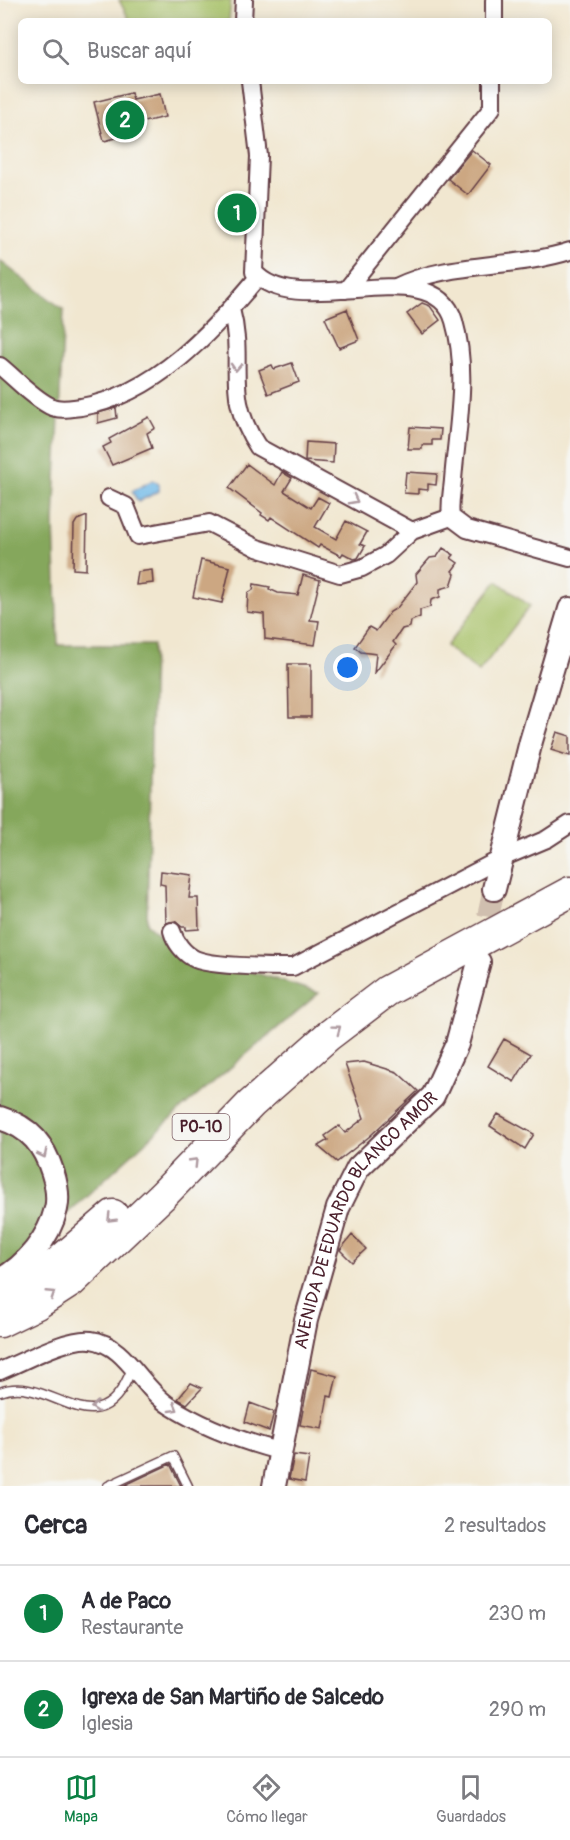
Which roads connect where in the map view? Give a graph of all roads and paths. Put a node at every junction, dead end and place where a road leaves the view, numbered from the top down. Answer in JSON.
{"nodes":[{"id":1,"x":244,"y":0,"type":"edge"},
{"id":2,"x":494,"y":0,"type":"edge"},
{"id":3,"x":243,"y":18,"type":"edge"},
{"id":4,"x":494,"y":18,"type":"edge"},
{"id":5,"x":250,"y":84,"type":"edge"},
{"id":6,"x":492,"y":84,"type":"edge"},
{"id":7,"x":570,"y":251,"type":"edge"},
{"id":8,"x":258,"y":277,"type":"junction"},
{"id":9,"x":395,"y":288,"type":"junction"},
{"id":10,"x":346,"y":290,"type":"junction"},
{"id":11,"x":231,"y":309,"type":"junction"},
{"id":12,"x":0,"y":366,"type":"edge"},
{"id":13,"x":108,"y":498,"type":"dead end"},
{"id":14,"x":450,"y":517,"type":"junction"},
{"id":15,"x":412,"y":531,"type":"junction"},
{"id":16,"x":570,"y":558,"type":"edge"},
{"id":17,"x":570,"y":609,"type":"edge"},
{"id":18,"x":570,"y":824,"type":"edge"},
{"id":19,"x":502,"y":858,"type":"junction"},
{"id":20,"x":570,"y":870,"type":"edge"},
{"id":21,"x":494,"y":889,"type":"tunnel mouth"},
{"id":22,"x":570,"y":892,"type":"edge"},
{"id":23,"x":570,"y":906,"type":"edge"},
{"id":24,"x":172,"y":931,"type":"dead end"},
{"id":25,"x":474,"y":953,"type":"junction"},
{"id":26,"x":0,"y":1118,"type":"edge"},
{"id":27,"x":0,"y":1280,"type":"edge"},
{"id":28,"x":0,"y":1299,"type":"edge"},
{"id":29,"x":0,"y":1322,"type":"edge"},
{"id":30,"x":132,"y":1368,"type":"junction"},
{"id":31,"x":0,"y":1371,"type":"edge"},
{"id":32,"x":0,"y":1392,"type":"edge"},
{"id":33,"x":279,"y":1451,"type":"junction"},
{"id":34,"x":108,"y":1486,"type":"edge"},
{"id":35,"x":188,"y":1486,"type":"edge"},
{"id":36,"x":274,"y":1486,"type":"edge"}],
"edges":[{"from":1,"to":3,"type":"street"},
{"from":2,"to":4,"type":"street"},
{"from":5,"to":8,"type":"street"},
{"from":6,"to":10,"type":"street"},
{"from":7,"to":9,"type":"street"},
{"from":8,"to":10,"type":"street"},
{"from":8,"to":11,"type":"street"},
{"from":9,"to":10,"type":"street"},
{"from":9,"to":14,"type":"street"},
{"from":11,"to":12,"type":"street"},
{"from":11,"to":15,"type":"street","one_way":true},
{"from":13,"to":15,"type":"street"},
{"from":14,"to":15,"type":"street"},
{"from":14,"to":16,"type":"street"},
{"from":17,"to":19,"type":"street"},
{"from":18,"to":19,"type":"street"},
{"from":19,"to":21,"type":"street"},
{"from":19,"to":24,"type":"street"},
{"from":20,"to":28,"type":"highway","number":"PO-10","one_way":true},
{"from":22,"to":25,"type":"highway","number":"PO-10"},
{"from":23,"to":25,"type":"highway"},
{"from":29,"to":25,"type":"highway","number":"PO-10","one_way":true},
{"from":25,"to":33,"type":"street","name":"AVENIDA DE EDUARDO BLANCO AMOR"},
{"from":26,"to":27,"type":"street","one_way":true},
{"from":30,"to":31,"type":"street"},
{"from":30,"to":32,"type":"lane","one_way":true},
{"from":30,"to":33,"type":"street","one_way":true},
{"from":33,"to":36,"type":"street","name":"AVENIDA DE EDUARDO BLANCO AMOR"},
{"from":34,"to":35,"type":"lane"}]}
